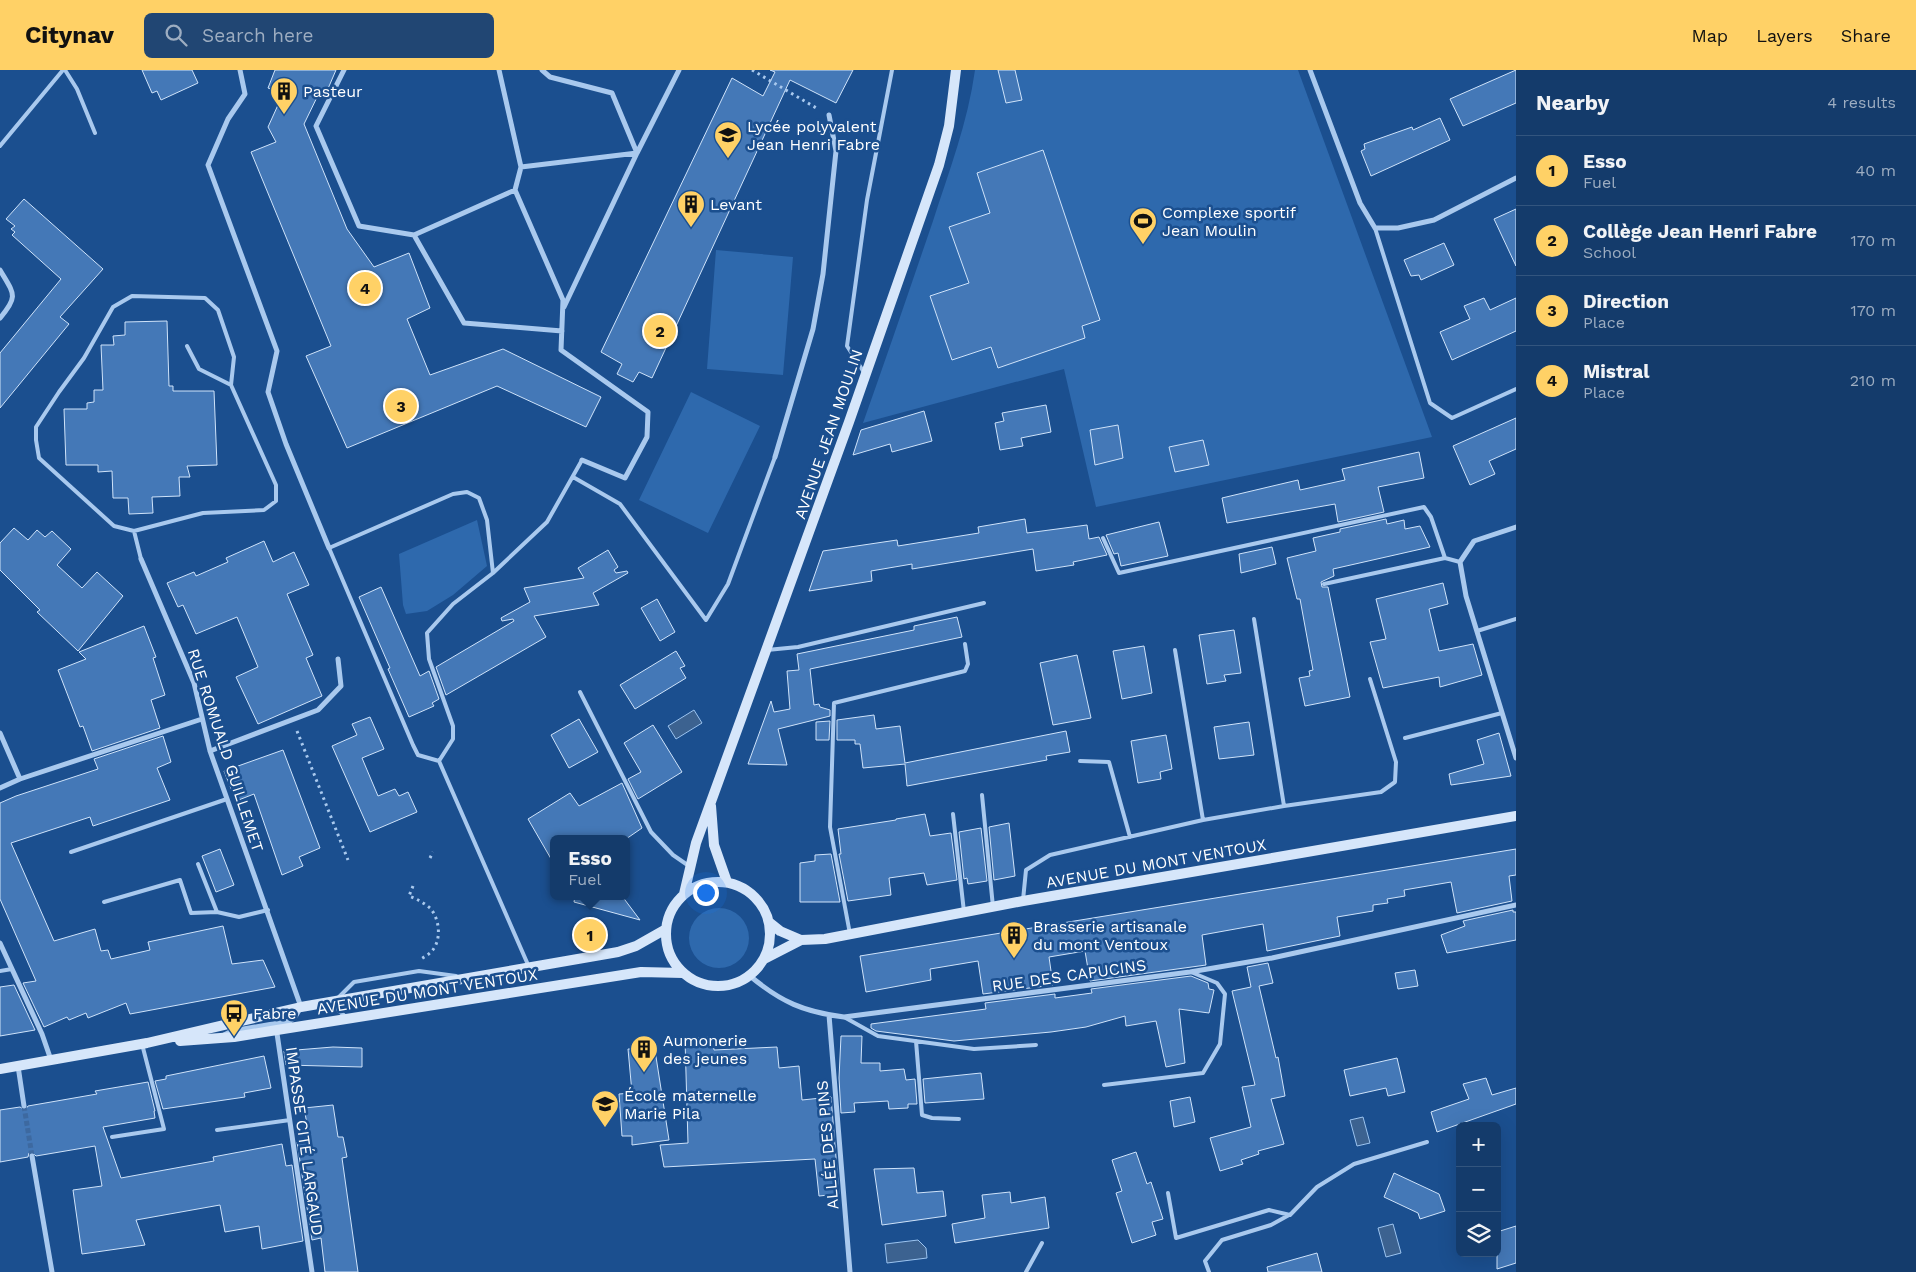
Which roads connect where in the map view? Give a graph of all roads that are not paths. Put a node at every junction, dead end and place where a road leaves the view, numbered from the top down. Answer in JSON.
{"nodes":[{"id":1,"x":64,"y":70,"type":"edge"},
{"id":2,"x":240,"y":70,"type":"edge"},
{"id":3,"x":344,"y":70,"type":"edge"},
{"id":4,"x":499,"y":70,"type":"edge"},
{"id":5,"x":542,"y":70,"type":"edge"},
{"id":6,"x":679,"y":70,"type":"edge"},
{"id":7,"x":892,"y":70,"type":"edge"},
{"id":8,"x":956,"y":70,"type":"edge"},
{"id":9,"x":1310,"y":70,"type":"edge"},
{"id":10,"x":829,"y":115,"type":"road end"},
{"id":11,"x":95,"y":133,"type":"dead end"},
{"id":12,"x":0,"y":146,"type":"edge"},
{"id":13,"x":637,"y":153,"type":"junction"},
{"id":14,"x":521,"y":167,"type":"junction"},
{"id":15,"x":1516,"y":178,"type":"edge"},
{"id":16,"x":515,"y":190,"type":"junction"},
{"id":17,"x":1375,"y":228,"type":"junction"},
{"id":18,"x":414,"y":235,"type":"junction"},
{"id":19,"x":0,"y":270,"type":"edge"},
{"id":20,"x":563,"y":310,"type":"junction"},
{"id":21,"x":0,"y":318,"type":"edge"},
{"id":22,"x":562,"y":331,"type":"junction"},
{"id":23,"x":187,"y":346,"type":"dead end"},
{"id":24,"x":865,"y":374,"type":"junction"},
{"id":25,"x":231,"y":385,"type":"junction"},
{"id":26,"x":1516,"y":389,"type":"edge"},
{"id":27,"x":775,"y":457,"type":"joint"},
{"id":28,"x":582,"y":460,"type":"joint"},
{"id":29,"x":573,"y":477,"type":"junction"},
{"id":30,"x":1516,"y":527,"type":"edge"},
{"id":31,"x":134,"y":531,"type":"junction"},
{"id":32,"x":1103,"y":538,"type":"dead end"},
{"id":33,"x":329,"y":548,"type":"junction"},
{"id":34,"x":1445,"y":558,"type":"junction"},
{"id":35,"x":141,"y":559,"type":"joint"},
{"id":36,"x":1460,"y":562,"type":"junction"},
{"id":37,"x":493,"y":573,"type":"junction"},
{"id":38,"x":1324,"y":584,"type":"dead end"},
{"id":39,"x":984,"y":603,"type":"dead end"},
{"id":40,"x":1254,"y":619,"type":"dead end"},
{"id":41,"x":1516,"y":619,"type":"edge"},
{"id":42,"x":1477,"y":631,"type":"junction"},
{"id":43,"x":965,"y":644,"type":"dead end"},
{"id":44,"x":767,"y":650,"type":"junction"},
{"id":45,"x":1175,"y":650,"type":"dead end"},
{"id":46,"x":338,"y":659,"type":"dead end"},
{"id":47,"x":1370,"y":679,"type":"dead end"},
{"id":48,"x":580,"y":692,"type":"dead end"},
{"id":49,"x":1502,"y":713,"type":"junction"},
{"id":50,"x":202,"y":719,"type":"junction"},
{"id":51,"x":0,"y":733,"type":"edge"},
{"id":52,"x":1406,"y":738,"type":"dead end"},
{"id":53,"x":210,"y":751,"type":"junction"},
{"id":54,"x":1516,"y":758,"type":"edge"},
{"id":55,"x":439,"y":761,"type":"junction"},
{"id":56,"x":1080,"y":761,"type":"dead end"},
{"id":57,"x":20,"y":779,"type":"junction"},
{"id":58,"x":0,"y":788,"type":"edge"},
{"id":59,"x":982,"y":795,"type":"dead end"},
{"id":60,"x":227,"y":799,"type":"junction"},
{"id":61,"x":711,"y":802,"type":"junction"},
{"id":62,"x":1284,"y":806,"type":"junction"},
{"id":63,"x":953,"y":814,"type":"dead end"},
{"id":64,"x":1516,"y":816,"type":"edge"},
{"id":65,"x":1203,"y":820,"type":"junction"},
{"id":66,"x":1130,"y":837,"type":"junction"},
{"id":67,"x":72,"y":852,"type":"dead end"},
{"id":68,"x":198,"y":864,"type":"dead end"},
{"id":69,"x":690,"y":866,"type":"junction"},
{"id":70,"x":727,"y":882,"type":"junction"},
{"id":71,"x":684,"y":894,"type":"junction"},
{"id":72,"x":1023,"y":901,"type":"junction"},
{"id":73,"x":104,"y":902,"type":"dead end"},
{"id":74,"x":1516,"y":906,"type":"edge"},
{"id":75,"x":992,"y":907,"type":"junction"},
{"id":76,"x":268,"y":910,"type":"junction"},
{"id":77,"x":217,"y":912,"type":"junction"},
{"id":78,"x":964,"y":912,"type":"junction"},
{"id":79,"x":770,"y":923,"type":"junction"},
{"id":80,"x":666,"y":929,"type":"junction"},
{"id":81,"x":850,"y":934,"type":"junction"},
{"id":82,"x":801,"y":940,"type":"junction"},
{"id":83,"x":0,"y":943,"type":"edge"},
{"id":84,"x":764,"y":959,"type":"junction"},
{"id":85,"x":529,"y":967,"type":"junction"},
{"id":86,"x":12,"y":969,"type":"junction"},
{"id":87,"x":0,"y":971,"type":"edge"},
{"id":88,"x":683,"y":972,"type":"junction"},
{"id":89,"x":1190,"y":972,"type":"junction"},
{"id":90,"x":750,"y":976,"type":"junction"},
{"id":91,"x":466,"y":977,"type":"junction"},
{"id":92,"x":334,"y":1001,"type":"junction"},
{"id":93,"x":301,"y":1007,"type":"junction"},
{"id":94,"x":829,"y":1015,"type":"junction"},
{"id":95,"x":844,"y":1017,"type":"junction"},
{"id":96,"x":348,"y":1018,"type":"junction"},
{"id":97,"x":276,"y":1022,"type":"junction"},
{"id":98,"x":916,"y":1041,"type":"junction"},
{"id":99,"x":144,"y":1044,"type":"junction"},
{"id":100,"x":1036,"y":1046,"type":"dead end"},
{"id":101,"x":51,"y":1060,"type":"junction"},
{"id":102,"x":18,"y":1066,"type":"junction"},
{"id":103,"x":0,"y":1069,"type":"edge"},
{"id":104,"x":1104,"y":1085,"type":"dead end"},
{"id":105,"x":24,"y":1106,"type":"tunnel mouth"},
{"id":106,"x":959,"y":1119,"type":"dead end"},
{"id":107,"x":290,"y":1120,"type":"junction"},
{"id":108,"x":217,"y":1130,"type":"dead end"},
{"id":109,"x":112,"y":1138,"type":"dead end"},
{"id":110,"x":1427,"y":1142,"type":"dead end"},
{"id":111,"x":32,"y":1156,"type":"tunnel mouth"},
{"id":112,"x":1168,"y":1193,"type":"dead end"},
{"id":113,"x":1290,"y":1214,"type":"junction"},
{"id":114,"x":1042,"y":1243,"type":"dead end"},
{"id":115,"x":52,"y":1272,"type":"edge"},
{"id":116,"x":312,"y":1272,"type":"edge"},
{"id":117,"x":850,"y":1272,"type":"edge"},
{"id":118,"x":1026,"y":1272,"type":"edge"},
{"id":119,"x":1208,"y":1272,"type":"edge"}],
"edges":[{"from":1,"to":11,"type":"lane"},
{"from":1,"to":12,"type":"lane"},
{"from":2,"to":33,"type":"street"},
{"from":3,"to":18,"type":"street"},
{"from":4,"to":14,"type":"street"},
{"from":5,"to":13,"type":"street"},
{"from":6,"to":13,"type":"street"},
{"from":7,"to":24,"type":"lane"},
{"from":8,"to":24,"type":"main road","name":"AVENUE JEAN MOULIN"},
{"from":9,"to":17,"type":"street"},
{"from":10,"to":27,"type":"street"},
{"from":13,"to":14,"type":"street"},
{"from":13,"to":20,"type":"street"},
{"from":14,"to":16,"type":"street"},
{"from":15,"to":17,"type":"street"},
{"from":16,"to":18,"type":"street"},
{"from":16,"to":20,"type":"street"},
{"from":17,"to":26,"type":"lane"},
{"from":18,"to":22,"type":"street"},
{"from":19,"to":21,"type":"street"},
{"from":20,"to":22,"type":"street"},
{"from":22,"to":28,"type":"street"},
{"from":23,"to":25,"type":"lane"},
{"from":24,"to":44,"type":"main road","name":"AVENUE JEAN MOULIN"},
{"from":25,"to":31,"type":"lane"},
{"from":25,"to":31,"type":"lane"},
{"from":27,"to":29,"type":"lane"},
{"from":28,"to":29,"type":"lane"},
{"from":29,"to":37,"type":"lane"},
{"from":30,"to":36,"type":"street"},
{"from":31,"to":35,"type":"lane"},
{"from":32,"to":34,"type":"lane"},
{"from":33,"to":37,"type":"lane"},
{"from":33,"to":55,"type":"lane"},
{"from":34,"to":36,"type":"lane"},
{"from":34,"to":38,"type":"lane"},
{"from":35,"to":50,"type":"street","name":"RUE ROMUALD GUILLEMET"},
{"from":36,"to":42,"type":"street"},
{"from":37,"to":55,"type":"lane"},
{"from":39,"to":44,"type":"lane"},
{"from":40,"to":62,"type":"lane"},
{"from":41,"to":42,"type":"lane"},
{"from":42,"to":49,"type":"street"},
{"from":43,"to":81,"type":"lane"},
{"from":44,"to":61,"type":"main road","name":"AVENUE JEAN MOULIN"},
{"from":45,"to":65,"type":"lane"},
{"from":46,"to":53,"type":"street"},
{"from":47,"to":62,"type":"lane"},
{"from":48,"to":69,"type":"lane"},
{"from":49,"to":52,"type":"lane"},
{"from":49,"to":54,"type":"street"},
{"from":50,"to":53,"type":"street","name":"RUE ROMUALD GUILLEMET"},
{"from":50,"to":57,"type":"street"},
{"from":51,"to":57,"type":"street"},
{"from":53,"to":60,"type":"street","name":"RUE ROMUALD GUILLEMET"},
{"from":55,"to":85,"type":"lane"},
{"from":56,"to":66,"type":"lane"},
{"from":57,"to":58,"type":"street"},
{"from":59,"to":75,"type":"lane"},
{"from":60,"to":67,"type":"lane"},
{"from":60,"to":76,"type":"street","name":"RUE ROMUALD GUILLEMET"},
{"from":61,"to":69,"type":"main road","name":"AVENUE JEAN MOULIN"},
{"from":61,"to":70,"type":"main road"},
{"from":62,"to":65,"type":"lane"},
{"from":63,"to":78,"type":"lane"},
{"from":64,"to":72,"type":"main road","name":"AVENUE DU MONT VENTOUX"},
{"from":65,"to":66,"type":"lane"},
{"from":66,"to":72,"type":"lane"},
{"from":68,"to":77,"type":"lane"},
{"from":69,"to":71,"type":"main road","name":"AVENUE JEAN MOULIN"},
{"from":70,"to":71,"type":"main road"},
{"from":70,"to":79,"type":"main road"},
{"from":71,"to":80,"type":"main road"},
{"from":72,"to":75,"type":"main road","name":"AVENUE DU MONT VENTOUX"},
{"from":73,"to":77,"type":"lane"},
{"from":74,"to":89,"type":"street","name":"RUE DES CAPUCINS"},
{"from":75,"to":78,"type":"main road","name":"AVENUE DU MONT VENTOUX"},
{"from":76,"to":77,"type":"lane"},
{"from":76,"to":93,"type":"street","name":"RUE ROMUALD GUILLEMET"},
{"from":78,"to":81,"type":"main road","name":"AVENUE DU MONT VENTOUX"},
{"from":79,"to":82,"type":"main road","name":"AVENUE DU MONT VENTOUX"},
{"from":79,"to":84,"type":"main road"},
{"from":80,"to":85,"type":"main road","name":"AVENUE DU MONT VENTOUX"},
{"from":80,"to":88,"type":"main road"},
{"from":81,"to":82,"type":"main road","name":"AVENUE DU MONT VENTOUX"},
{"from":82,"to":84,"type":"main road","name":"AVENUE DU MONT VENTOUX"},
{"from":83,"to":86,"type":"street"},
{"from":84,"to":90,"type":"main road"},
{"from":85,"to":91,"type":"main road","name":"AVENUE DU MONT VENTOUX"},
{"from":86,"to":87,"type":"lane"},
{"from":86,"to":101,"type":"street"},
{"from":88,"to":90,"type":"main road"},
{"from":88,"to":96,"type":"main road","name":"AVENUE DU MONT VENTOUX"},
{"from":89,"to":95,"type":"street","name":"RUE DES CAPUCINS"},
{"from":89,"to":104,"type":"lane"},
{"from":90,"to":94,"type":"street","name":"RUE DES CAPUCINS"},
{"from":91,"to":92,"type":"main road","name":"AVENUE DU MONT VENTOUX"},
{"from":91,"to":92,"type":"lane"},
{"from":92,"to":93,"type":"main road","name":"AVENUE DU MONT VENTOUX"},
{"from":92,"to":96,"type":"lane"},
{"from":93,"to":97,"type":"main road","name":"AVENUE DU MONT VENTOUX"},
{"from":94,"to":95,"type":"street","name":"RUE DES CAPUCINS"},
{"from":94,"to":117,"type":"street","name":"ALLÉE DES PINS"},
{"from":95,"to":98,"type":"lane"},
{"from":96,"to":97,"type":"main road","name":"AVENUE DU MONT VENTOUX"},
{"from":97,"to":99,"type":"main road","name":"AVENUE DU MONT VENTOUX"},
{"from":97,"to":99,"type":"main road","name":"AVENUE DU MONT VENTOUX"},
{"from":97,"to":107,"type":"street","name":"IMPASSE CITÉ LARGAUD"},
{"from":98,"to":100,"type":"lane"},
{"from":98,"to":106,"type":"lane"},
{"from":99,"to":101,"type":"main road","name":"AVENUE DU MONT VENTOUX"},
{"from":99,"to":109,"type":"lane"},
{"from":101,"to":102,"type":"main road","name":"AVENUE DU MONT VENTOUX"},
{"from":102,"to":103,"type":"main road","name":"AVENUE DU MONT VENTOUX"},
{"from":102,"to":105,"type":"street"},
{"from":107,"to":108,"type":"lane"},
{"from":107,"to":116,"type":"street","name":"IMPASSE CITÉ LARGAUD"},
{"from":110,"to":113,"type":"lane"},
{"from":111,"to":115,"type":"street"},
{"from":112,"to":113,"type":"lane"},
{"from":113,"to":119,"type":"lane"},
{"from":114,"to":118,"type":"lane"}]}
